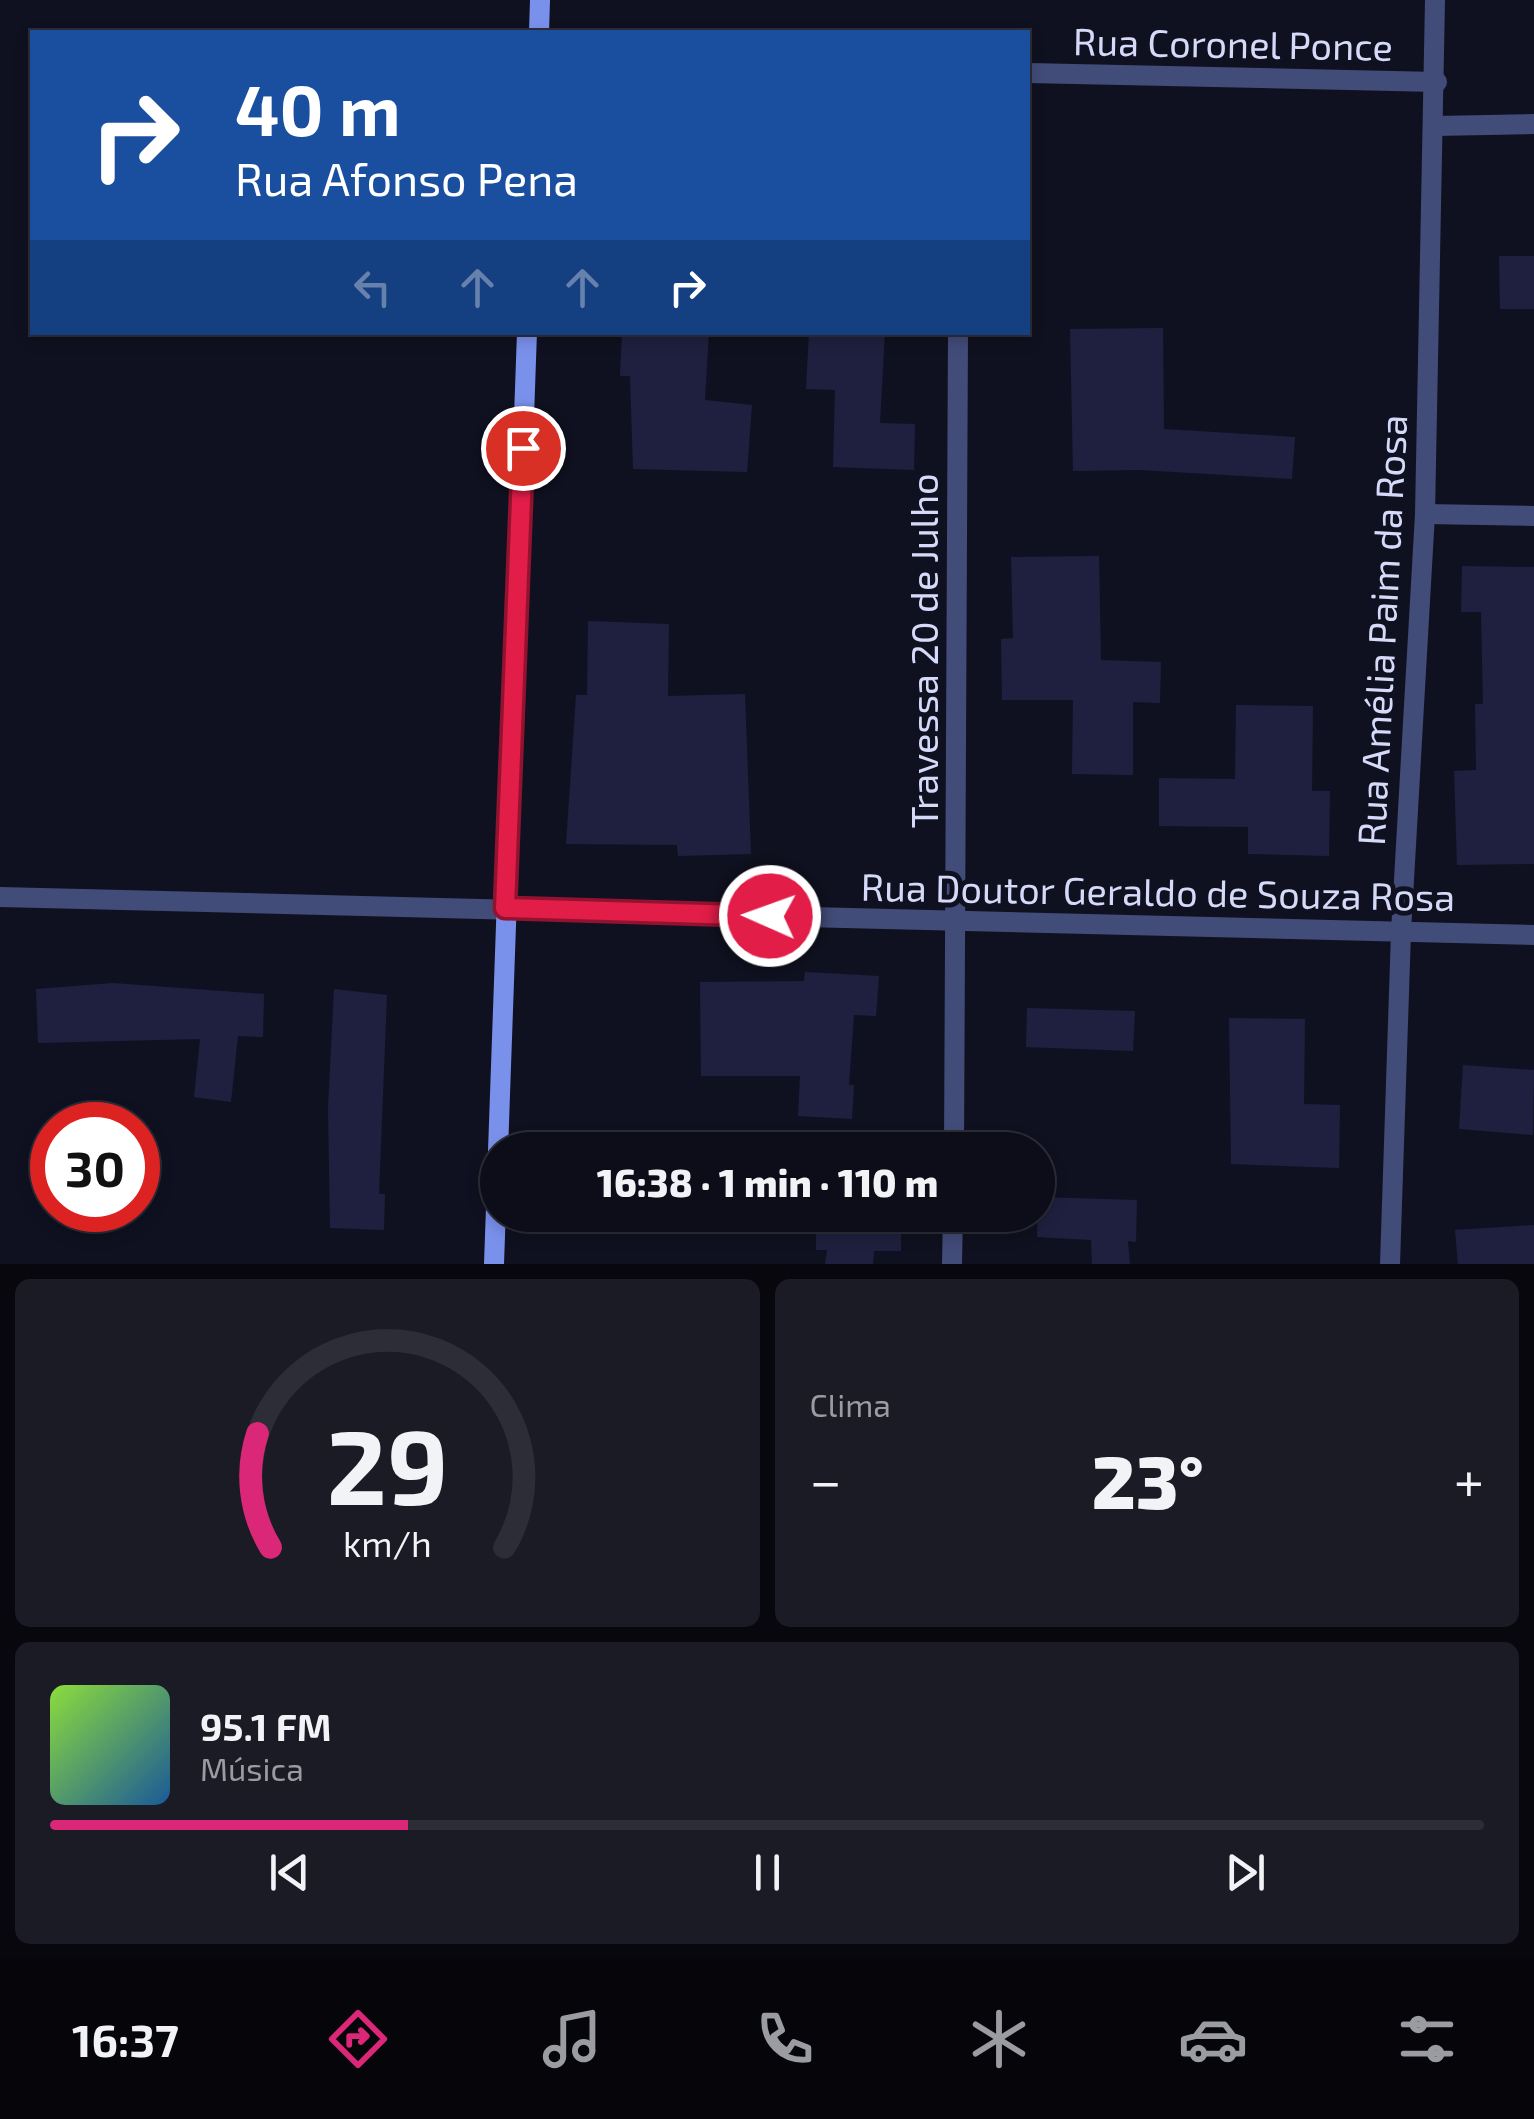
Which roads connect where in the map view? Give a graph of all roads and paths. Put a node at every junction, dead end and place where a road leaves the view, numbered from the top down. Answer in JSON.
{"nodes":[{"id":1,"x":529,"y":0,"type":"edge"},
{"id":2,"x":540,"y":0,"type":"edge"},
{"id":3,"x":1436,"y":0,"type":"edge"},
{"id":4,"x":539,"y":30,"type":"edge"},
{"id":5,"x":1030,"y":73,"type":"edge"},
{"id":6,"x":1436,"y":82,"type":"junction"},
{"id":7,"x":1534,"y":124,"type":"edge"},
{"id":8,"x":1435,"y":126,"type":"junction"},
{"id":9,"x":527,"y":335,"type":"edge"},
{"id":10,"x":958,"y":335,"type":"edge"},
{"id":11,"x":1424,"y":514,"type":"junction"},
{"id":12,"x":1534,"y":516,"type":"edge"},
{"id":13,"x":0,"y":898,"type":"edge"},
{"id":14,"x":505,"y":908,"type":"junction"},
{"id":15,"x":958,"y":922,"type":"junction"},
{"id":16,"x":1401,"y":932,"type":"junction"},
{"id":17,"x":1534,"y":935,"type":"edge"},
{"id":18,"x":954,"y":1132,"type":"edge"},
{"id":19,"x":953,"y":1232,"type":"edge"},
{"id":20,"x":494,"y":1264,"type":"edge"},
{"id":21,"x":952,"y":1264,"type":"edge"},
{"id":22,"x":1390,"y":1264,"type":"edge"}],
"edges":[{"from":1,"to":2,"type":"street"},
{"from":2,"to":4,"type":"street"},
{"from":3,"to":6,"type":"street","name":"Rua Amélia Paim da Rosa"},
{"from":5,"to":6,"type":"street","name":"Rua Coronel Ponce"},
{"from":6,"to":8,"type":"street","name":"Rua Amélia Paim da Rosa"},
{"from":7,"to":8,"type":"street"},
{"from":8,"to":11,"type":"street","name":"Rua Amélia Paim da Rosa"},
{"from":9,"to":14,"type":"street"},
{"from":10,"to":15,"type":"street","name":"Travessa 20 de Julho"},
{"from":11,"to":12,"type":"street"},
{"from":11,"to":16,"type":"street","name":"Rua Amélia Paim da Rosa"},
{"from":13,"to":14,"type":"street","name":"Rua Doutor Geraldo de Souza Rosa"},
{"from":14,"to":15,"type":"street","name":"Rua Doutor Geraldo de Souza Rosa"},
{"from":14,"to":20,"type":"street"},
{"from":15,"to":16,"type":"street","name":"Rua Doutor Geraldo de Souza Rosa"},
{"from":15,"to":18,"type":"street","name":"Travessa 20 de Julho"},
{"from":16,"to":17,"type":"street","name":"Rua Doutor Geraldo de Souza Rosa"},
{"from":16,"to":22,"type":"street","name":"Rua Amélia Paim da Rosa"},
{"from":19,"to":21,"type":"street"}]}
